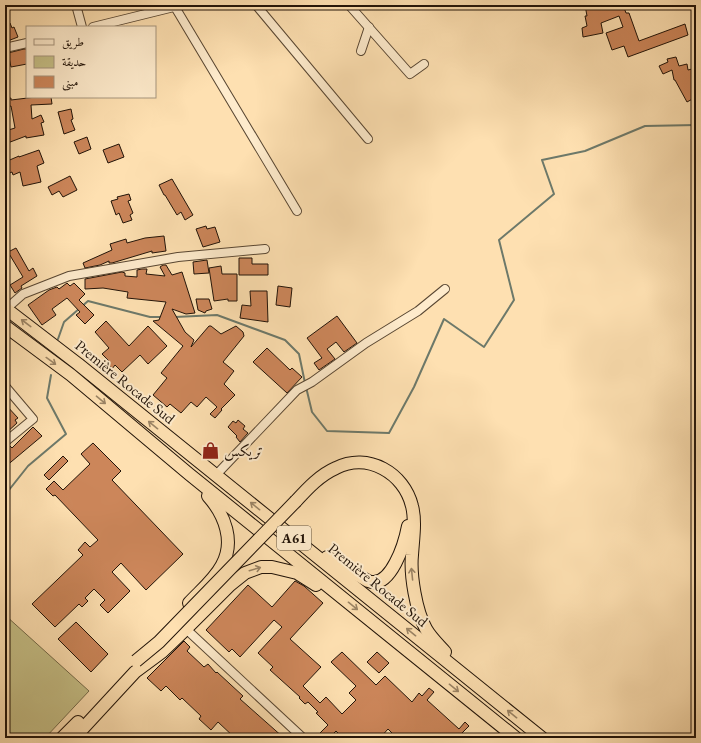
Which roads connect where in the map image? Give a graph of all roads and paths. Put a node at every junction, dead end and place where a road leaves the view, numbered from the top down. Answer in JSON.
{"nodes":[{"id":1,"x":76,"y":5,"type":"edge"},
{"id":2,"x":256,"y":5,"type":"edge"},
{"id":3,"x":349,"y":5,"type":"edge"},
{"id":4,"x":180,"y":6,"type":"edge"},
{"id":5,"x":82,"y":26,"type":"edge"},
{"id":6,"x":97,"y":26,"type":"edge"},
{"id":7,"x":368,"y":27,"type":"junction"},
{"id":8,"x":26,"y":43,"type":"edge"},
{"id":9,"x":5,"y":48,"type":"edge"},
{"id":10,"x":361,"y":51,"type":"dead end"},
{"id":11,"x":424,"y":64,"type":"dead end"},
{"id":12,"x":368,"y":138,"type":"dead end"},
{"id":13,"x":297,"y":211,"type":"dead end"},
{"id":14,"x":265,"y":249,"type":"dead end"},
{"id":15,"x":445,"y":289,"type":"dead end"},
{"id":16,"x":5,"y":309,"type":"edge"},
{"id":17,"x":5,"y":326,"type":"edge"},
{"id":18,"x":5,"y":386,"type":"edge"},
{"id":19,"x":6,"y":440,"type":"edge"},
{"id":20,"x":189,"y":474,"type":"junction"},
{"id":21,"x":216,"y":475,"type":"junction"},
{"id":22,"x":298,"y":502,"type":"junction"},
{"id":23,"x":303,"y":545,"type":"junction"},
{"id":24,"x":339,"y":595,"type":"junction"},
{"id":25,"x":186,"y":629,"type":"junction"},
{"id":26,"x":141,"y":662,"type":"junction"},
{"id":27,"x":480,"y":688,"type":"junction"},
{"id":28,"x":62,"y":738,"type":"edge"},
{"id":29,"x":74,"y":738,"type":"edge"},
{"id":30,"x":302,"y":738,"type":"edge"},
{"id":31,"x":516,"y":738,"type":"edge"},
{"id":32,"x":542,"y":738,"type":"edge"}],
"edges":[{"from":1,"to":5,"type":"street"},
{"from":2,"to":12,"type":"street"},
{"from":3,"to":7,"type":"street"},
{"from":4,"to":6,"type":"street"},
{"from":4,"to":13,"type":"street"},
{"from":7,"to":10,"type":"street"},
{"from":7,"to":11,"type":"street"},
{"from":8,"to":9,"type":"street"},
{"from":14,"to":16,"type":"street"},
{"from":15,"to":21,"type":"street"},
{"from":21,"to":16,"type":"highway","name":"Première Rocade Sud","number":"A61","one_way":true},
{"from":17,"to":20,"type":"highway","name":"Première Rocade Sud","number":"A61","one_way":true},
{"from":18,"to":19,"type":"street"},
{"from":20,"to":24,"type":"highway","name":"Première Rocade Sud","number":"A61"},
{"from":20,"to":26,"type":"highway"},
{"from":23,"to":21,"type":"highway","name":"Première Rocade Sud","number":"A61","one_way":true},
{"from":22,"to":23,"type":"highway"},
{"from":22,"to":26,"type":"highway","bridge":true},
{"from":27,"to":22,"type":"highway","one_way":true},
{"from":27,"to":23,"type":"highway","name":"Première Rocade Sud","number":"A61","one_way":true},
{"from":25,"to":24,"type":"highway","one_way":true},
{"from":24,"to":31,"type":"highway","name":"Première Rocade Sud","number":"A61","one_way":true},
{"from":25,"to":26,"type":"highway"},
{"from":25,"to":30,"type":"street"},
{"from":26,"to":28,"type":"highway"},
{"from":26,"to":29,"type":"highway"},
{"from":32,"to":27,"type":"highway","name":"Première Rocade Sud","number":"A61","one_way":true}]}
